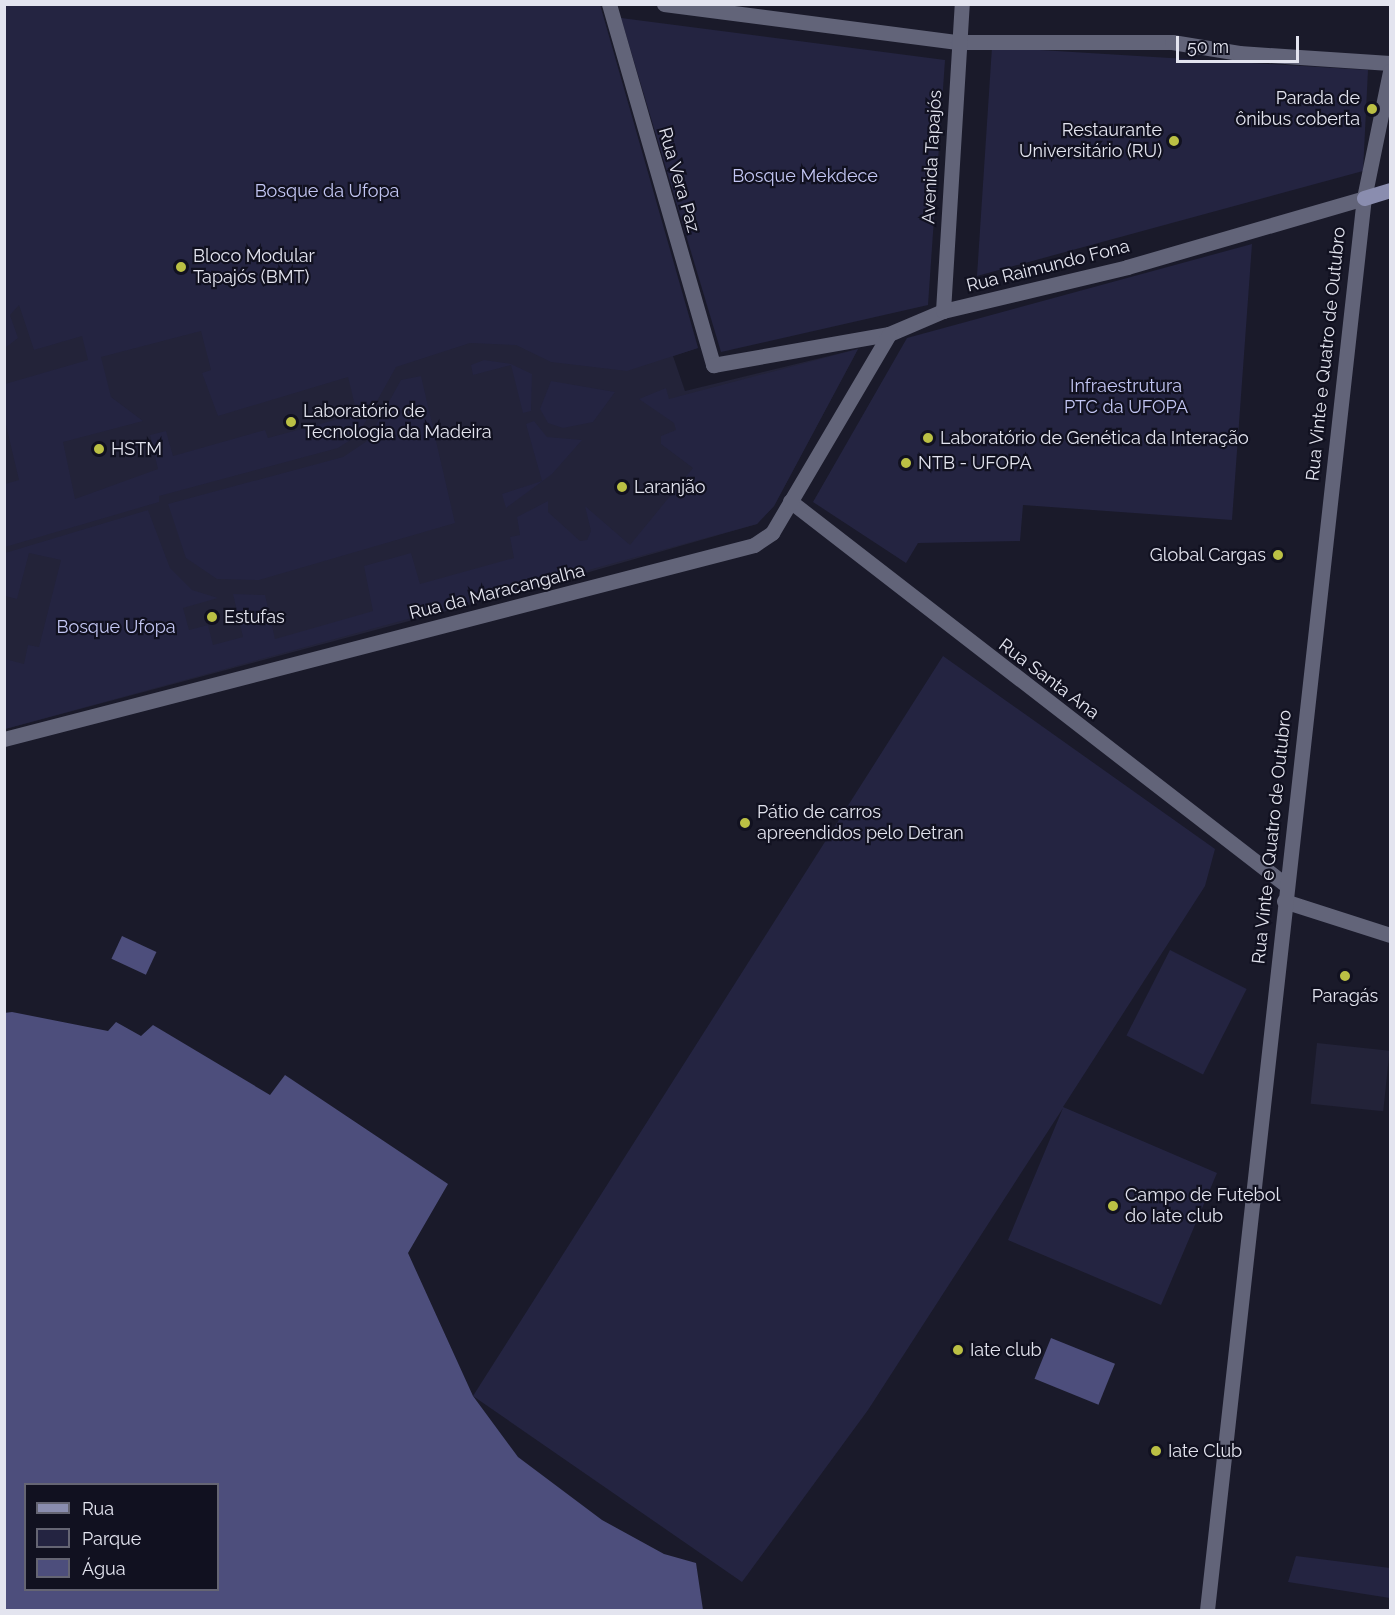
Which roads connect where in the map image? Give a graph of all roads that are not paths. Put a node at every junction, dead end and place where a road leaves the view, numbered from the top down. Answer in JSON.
{"nodes":[{"id":1,"x":609,"y":4,"type":"edge"},
{"id":2,"x":664,"y":4,"type":"edge"},
{"id":3,"x":962,"y":4,"type":"edge"},
{"id":4,"x":958,"y":42,"type":"junction"},
{"id":5,"x":1390,"y":63,"type":"edge"},
{"id":6,"x":1390,"y":71,"type":"edge"},
{"id":7,"x":1390,"y":190,"type":"edge"},
{"id":8,"x":1364,"y":198,"type":"junction"},
{"id":9,"x":943,"y":311,"type":"junction"},
{"id":10,"x":889,"y":334,"type":"junction"},
{"id":11,"x":713,"y":365,"type":"joint"},
{"id":12,"x":790,"y":501,"type":"junction"},
{"id":13,"x":4,"y":739,"type":"edge"},
{"id":14,"x":1287,"y":885,"type":"junction"},
{"id":15,"x":1284,"y":901,"type":"junction"},
{"id":16,"x":1390,"y":935,"type":"edge"},
{"id":17,"x":1208,"y":1611,"type":"edge"}],
"edges":[{"from":1,"to":11,"type":"street","name":"Rua Vera Paz"},
{"from":2,"to":4,"type":"street"},
{"from":3,"to":4,"type":"street","name":"Avenida Tapajós"},
{"from":4,"to":5,"type":"street"},
{"from":4,"to":9,"type":"street","name":"Avenida Tapajós"},
{"from":6,"to":8,"type":"street","name":"Rua Vinte e Quatro de Outubro"},
{"from":7,"to":8,"type":"street","name":"Rua Raimundo Fona"},
{"from":8,"to":9,"type":"street","name":"Rua Raimundo Fona"},
{"from":8,"to":14,"type":"street","name":"Rua Vinte e Quatro de Outubro"},
{"from":9,"to":10,"type":"street","name":"Rua Raimundo Fona"},
{"from":10,"to":11,"type":"street","name":"Rua Raimundo Fona"},
{"from":10,"to":12,"type":"street","name":"Rua da Maracangalha"},
{"from":12,"to":13,"type":"street","name":"Rua da Maracangalha"},
{"from":12,"to":14,"type":"street","name":"Rua Santa Ana"},
{"from":14,"to":15,"type":"street","name":"Rua Vinte e Quatro de Outubro"},
{"from":15,"to":16,"type":"street"},
{"from":15,"to":17,"type":"street","name":"Rua Vinte e Quatro de Outubro"}]}
